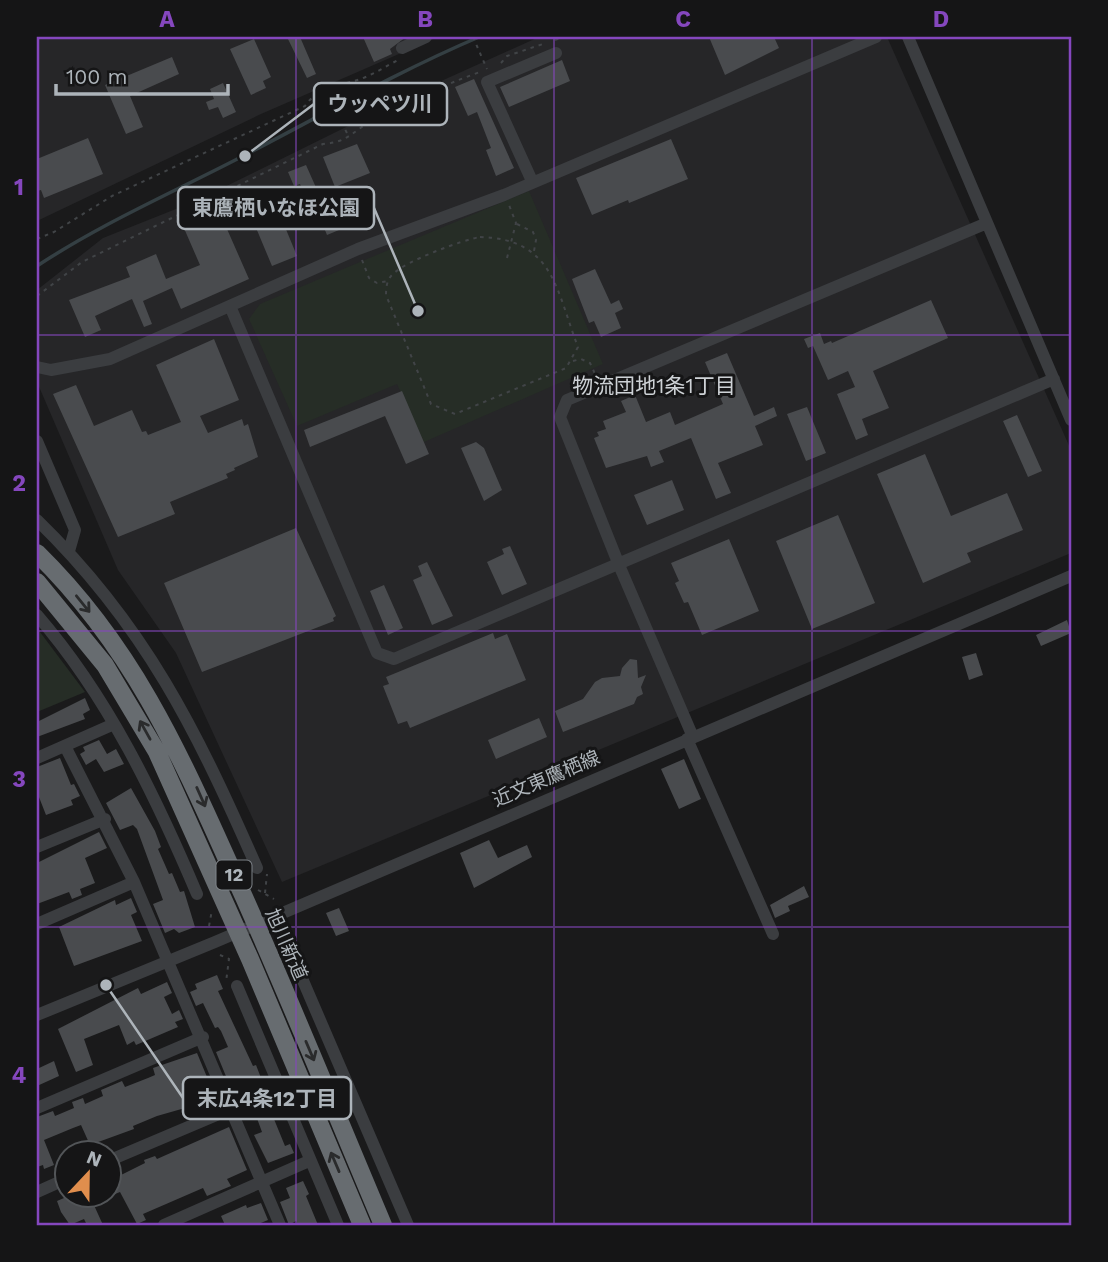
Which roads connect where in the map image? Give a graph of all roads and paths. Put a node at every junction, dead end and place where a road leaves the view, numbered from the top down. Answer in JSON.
{"nodes":[{"id":1,"x":426,"y":37,"type":"edge"},
{"id":2,"x":473,"y":37,"type":"edge"},
{"id":3,"x":563,"y":37,"type":"edge"},
{"id":4,"x":876,"y":37,"type":"edge"},
{"id":5,"x":908,"y":37,"type":"edge"},
{"id":6,"x":406,"y":51,"type":"joint"},
{"id":7,"x":556,"y":52,"type":"dead end"},
{"id":8,"x":487,"y":70,"type":"junction"},
{"id":9,"x":325,"y":90,"type":"junction"},
{"id":10,"x":349,"y":138,"type":"junction"},
{"id":11,"x":531,"y":181,"type":"junction"},
{"id":12,"x":504,"y":195,"type":"junction"},
{"id":13,"x":516,"y":223,"type":"junction"},
{"id":14,"x":987,"y":223,"type":"junction"},
{"id":15,"x":37,"y":239,"type":"edge"},
{"id":16,"x":510,"y":240,"type":"junction"},
{"id":17,"x":358,"y":249,"type":"junction"},
{"id":18,"x":534,"y":251,"type":"junction"},
{"id":19,"x":507,"y":258,"type":"dead end"},
{"id":20,"x":388,"y":281,"type":"junction"},
{"id":21,"x":37,"y":296,"type":"edge"},
{"id":22,"x":230,"y":306,"type":"junction"},
{"id":23,"x":572,"y":361,"type":"junction"},
{"id":24,"x":37,"y":367,"type":"edge"},
{"id":25,"x":1054,"y":379,"type":"junction"},
{"id":26,"x":601,"y":386,"type":"junction"},
{"id":27,"x":1071,"y":420,"type":"edge"},
{"id":28,"x":37,"y":441,"type":"edge"},
{"id":29,"x":37,"y":520,"type":"edge"},
{"id":30,"x":69,"y":551,"type":"junction"},
{"id":31,"x":37,"y":553,"type":"edge"},
{"id":32,"x":619,"y":565,"type":"junction"},
{"id":33,"x":1071,"y":576,"type":"edge"},
{"id":34,"x":37,"y":582,"type":"edge"},
{"id":35,"x":37,"y":615,"type":"edge"},
{"id":36,"x":114,"y":724,"type":"junction"},
{"id":37,"x":195,"y":735,"type":"junction"},
{"id":38,"x":690,"y":738,"type":"junction"},
{"id":39,"x":175,"y":744,"type":"junction"},
{"id":40,"x":65,"y":746,"type":"junction"},
{"id":41,"x":37,"y":758,"type":"edge"},
{"id":42,"x":105,"y":819,"type":"junction"},
{"id":43,"x":198,"y":844,"type":"junction"},
{"id":44,"x":37,"y":847,"type":"edge"},
{"id":45,"x":179,"y":851,"type":"junction"},
{"id":46,"x":257,"y":867,"type":"dead end"},
{"id":47,"x":135,"y":882,"type":"junction"},
{"id":48,"x":257,"y":889,"type":"dead end"},
{"id":49,"x":197,"y":894,"type":"dead end"},
{"id":50,"x":274,"y":899,"type":"dead end"},
{"id":51,"x":213,"y":906,"type":"dead end"},
{"id":52,"x":37,"y":923,"type":"edge"},
{"id":53,"x":256,"y":923,"type":"junction"},
{"id":54,"x":209,"y":926,"type":"dead end"},
{"id":55,"x":286,"y":927,"type":"dead end"},
{"id":56,"x":237,"y":931,"type":"junction"},
{"id":57,"x":773,"y":934,"type":"dead end"},
{"id":58,"x":281,"y":947,"type":"dead end"},
{"id":59,"x":220,"y":955,"type":"dead end"},
{"id":60,"x":229,"y":959,"type":"junction"},
{"id":61,"x":168,"y":960,"type":"junction"},
{"id":62,"x":295,"y":962,"type":"dead end"},
{"id":63,"x":238,"y":964,"type":"dead end"},
{"id":64,"x":225,"y":978,"type":"dead end"},
{"id":65,"x":237,"y":986,"type":"dead end"},
{"id":66,"x":314,"y":1008,"type":"junction"},
{"id":67,"x":37,"y":1015,"type":"edge"},
{"id":68,"x":295,"y":1015,"type":"junction"},
{"id":69,"x":281,"y":1035,"type":"junction"},
{"id":70,"x":203,"y":1037,"type":"junction"},
{"id":71,"x":261,"y":1043,"type":"junction"},
{"id":72,"x":37,"y":1108,"type":"edge"},
{"id":73,"x":233,"y":1108,"type":"junction"},
{"id":74,"x":122,"y":1155,"type":"edge"},
{"id":75,"x":309,"y":1161,"type":"junction"},
{"id":76,"x":261,"y":1184,"type":"junction"},
{"id":77,"x":164,"y":1225,"type":"edge"},
{"id":78,"x":280,"y":1225,"type":"edge"},
{"id":79,"x":338,"y":1225,"type":"edge"},
{"id":80,"x":362,"y":1225,"type":"edge"},
{"id":81,"x":383,"y":1225,"type":"edge"},
{"id":82,"x":408,"y":1225,"type":"edge"}],
"edges":[{"from":1,"to":6,"type":"street"},
{"from":2,"to":8,"type":"path"},
{"from":3,"to":8,"type":"path"},
{"from":4,"to":11,"type":"street"},
{"from":5,"to":14,"type":"street"},
{"from":6,"to":9,"type":"path"},
{"from":7,"to":11,"type":"street"},
{"from":8,"to":10,"type":"path"},
{"from":9,"to":10,"type":"path"},
{"from":9,"to":15,"type":"path"},
{"from":10,"to":21,"type":"path"},
{"from":11,"to":12,"type":"street"},
{"from":12,"to":13,"type":"path"},
{"from":12,"to":17,"type":"street"},
{"from":13,"to":16,"type":"path"},
{"from":13,"to":18,"type":"path"},
{"from":14,"to":25,"type":"street"},
{"from":14,"to":26,"type":"street"},
{"from":16,"to":18,"type":"path"},
{"from":16,"to":19,"type":"path"},
{"from":16,"to":20,"type":"path"},
{"from":17,"to":20,"type":"path"},
{"from":17,"to":22,"type":"street"},
{"from":18,"to":23,"type":"path"},
{"from":20,"to":23,"type":"path"},
{"from":22,"to":24,"type":"street"},
{"from":22,"to":32,"type":"street"},
{"from":23,"to":26,"type":"path"},
{"from":25,"to":27,"type":"street"},
{"from":25,"to":32,"type":"street"},
{"from":26,"to":32,"type":"street"},
{"from":28,"to":30,"type":"street"},
{"from":29,"to":30,"type":"street"},
{"from":30,"to":37,"type":"street"},
{"from":31,"to":39,"type":"highway","name":"旭川新道","number":"12","one_way":true},
{"from":32,"to":38,"type":"street"},
{"from":33,"to":38,"type":"street","name":"近文東鷹栖線"},
{"from":43,"to":34,"type":"highway","name":"旭川新道","number":"12","one_way":true},
{"from":35,"to":36,"type":"street"},
{"from":36,"to":40,"type":"street"},
{"from":36,"to":45,"type":"street"},
{"from":37,"to":39,"type":"street"},
{"from":37,"to":46,"type":"street"},
{"from":38,"to":53,"type":"street","name":"近文東鷹栖線"},
{"from":38,"to":57,"type":"street"},
{"from":39,"to":53,"type":"highway","name":"旭川新道","number":"12","one_way":true},
{"from":40,"to":41,"type":"street"},
{"from":40,"to":42,"type":"street"},
{"from":42,"to":44,"type":"street"},
{"from":42,"to":47,"type":"street"},
{"from":43,"to":45,"type":"street"},
{"from":43,"to":56,"type":"highway","name":"旭川新道","number":"12"},
{"from":45,"to":49,"type":"street"},
{"from":47,"to":52,"type":"street"},
{"from":47,"to":61,"type":"street"},
{"from":48,"to":50,"type":"path"},
{"from":51,"to":54,"type":"path"},
{"from":53,"to":56,"type":"street","name":"近文東鷹栖線"},
{"from":53,"to":68,"type":"highway","name":"旭川新道","number":"12"},
{"from":55,"to":58,"type":"path"},
{"from":56,"to":61,"type":"street","name":"近文東鷹栖線"},
{"from":56,"to":69,"type":"highway","name":"旭川新道","number":"12"},
{"from":59,"to":60,"type":"path"},
{"from":60,"to":63,"type":"path"},
{"from":60,"to":64,"type":"path"},
{"from":61,"to":67,"type":"street","name":"近文東鷹栖線"},
{"from":61,"to":70,"type":"street"},
{"from":62,"to":66,"type":"street"},
{"from":65,"to":71,"type":"street"},
{"from":66,"to":68,"type":"street"},
{"from":66,"to":82,"type":"street"},
{"from":68,"to":81,"type":"highway","name":"旭川新道","number":"12","one_way":true},
{"from":69,"to":71,"type":"street"},
{"from":80,"to":69,"type":"highway","name":"旭川新道","number":"12","one_way":true},
{"from":70,"to":72,"type":"street"},
{"from":70,"to":73,"type":"street"},
{"from":71,"to":75,"type":"street"},
{"from":73,"to":74,"type":"street"},
{"from":73,"to":76,"type":"street"},
{"from":75,"to":76,"type":"street"},
{"from":75,"to":79,"type":"street"},
{"from":76,"to":77,"type":"street"},
{"from":76,"to":78,"type":"street"}]}
